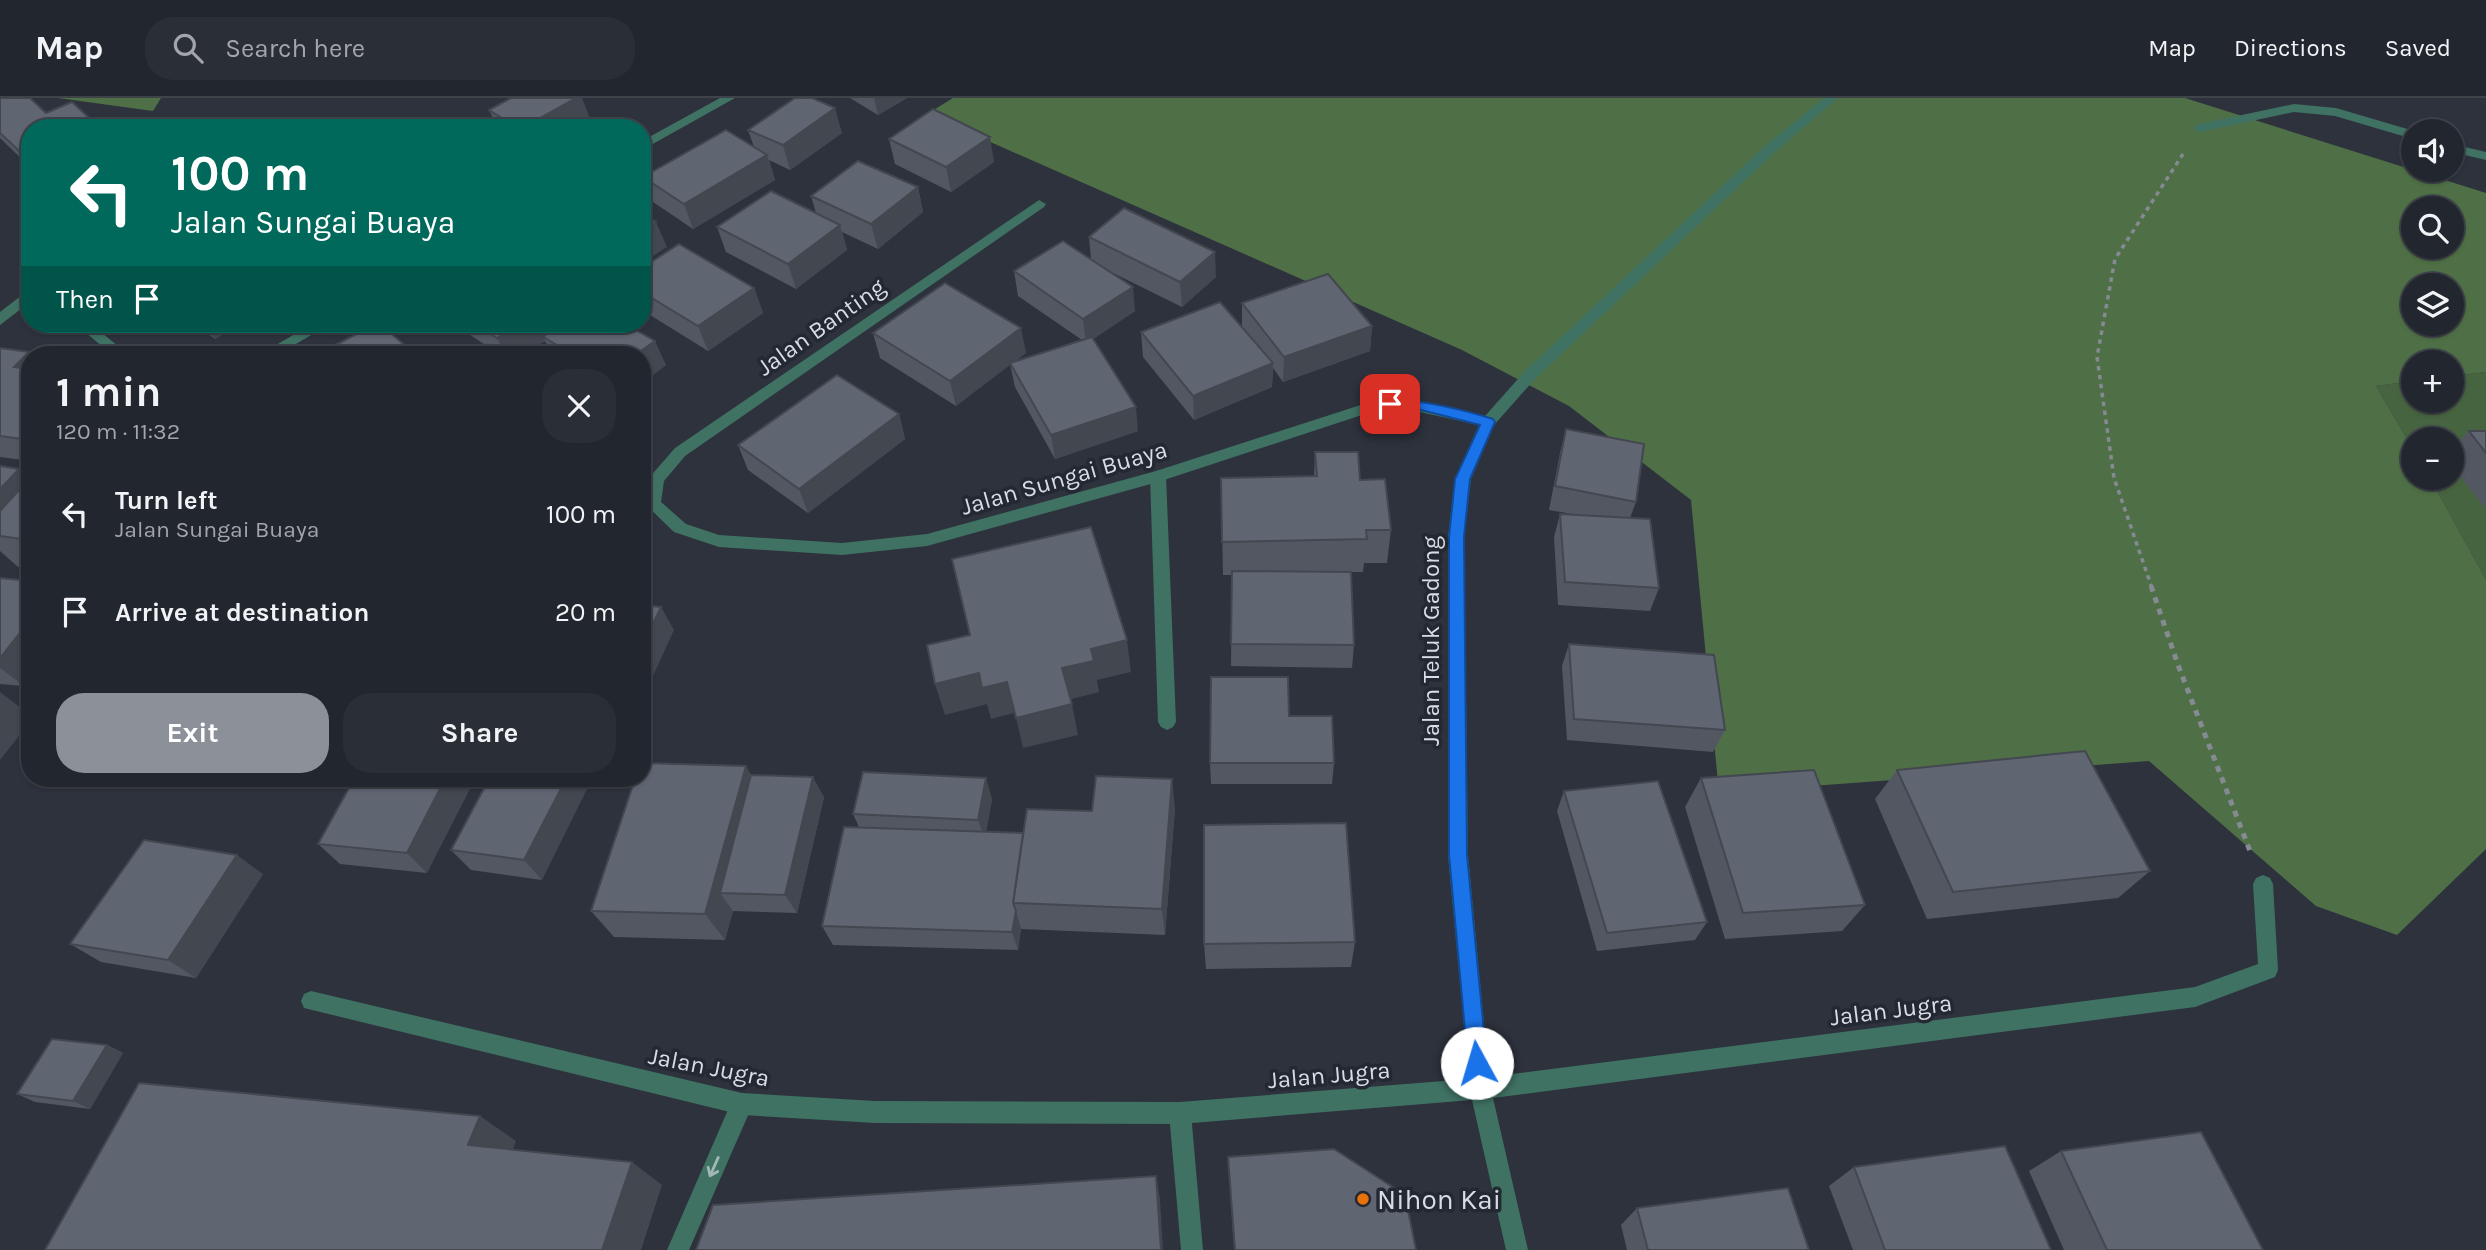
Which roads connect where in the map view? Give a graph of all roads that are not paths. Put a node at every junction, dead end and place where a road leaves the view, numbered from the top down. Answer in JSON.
{"nodes":[{"id":1,"x":729,"y":98,"type":"edge"},
{"id":2,"x":1832,"y":98,"type":"edge"},
{"id":3,"x":2199,"y":128,"type":"road end"},
{"id":4,"x":2401,"y":131,"type":"edge"},
{"id":5,"x":651,"y":141,"type":"edge"},
{"id":6,"x":2464,"y":151,"type":"edge"},
{"id":7,"x":2486,"y":156,"type":"edge"},
{"id":8,"x":1040,"y":204,"type":"dead end"},
{"id":9,"x":21,"y":302,"type":"edge"},
{"id":10,"x":0,"y":320,"type":"edge"},
{"id":11,"x":94,"y":333,"type":"edge"},
{"id":12,"x":306,"y":333,"type":"edge"},
{"id":13,"x":110,"y":346,"type":"edge"},
{"id":14,"x":283,"y":346,"type":"edge"},
{"id":15,"x":1488,"y":422,"type":"junction"},
{"id":16,"x":1158,"y":476,"type":"junction"},
{"id":17,"x":651,"y":495,"type":"edge"},
{"id":18,"x":651,"y":507,"type":"edge"},
{"id":19,"x":1167,"y":722,"type":"dead end"},
{"id":20,"x":2263,"y":884,"type":"road end"},
{"id":21,"x":311,"y":1001,"type":"dead end"},
{"id":22,"x":1480,"y":1089,"type":"junction"},
{"id":23,"x":742,"y":1104,"type":"junction"},
{"id":24,"x":1180,"y":1113,"type":"junction"},
{"id":25,"x":678,"y":1250,"type":"edge"},
{"id":26,"x":1192,"y":1250,"type":"edge"},
{"id":27,"x":1517,"y":1250,"type":"edge"}],
"edges":[{"from":1,"to":5,"type":"street"},
{"from":2,"to":15,"type":"street","name":"Jalan Teluk Gadong"},
{"from":3,"to":4,"type":"street"},
{"from":6,"to":7,"type":"street"},
{"from":8,"to":17,"type":"street","name":"Jalan Banting"},
{"from":9,"to":10,"type":"street"},
{"from":11,"to":13,"type":"street"},
{"from":12,"to":14,"type":"street"},
{"from":15,"to":16,"type":"street","name":"Jalan Sungai Buaya"},
{"from":15,"to":22,"type":"street","name":"Jalan Teluk Gadong"},
{"from":16,"to":18,"type":"street","name":"Jalan Sungai Buaya"},
{"from":16,"to":19,"type":"street"},
{"from":20,"to":22,"type":"street","name":"Jalan Jugra"},
{"from":21,"to":23,"type":"street","name":"Jalan Jugra"},
{"from":22,"to":24,"type":"street","name":"Jalan Jugra"},
{"from":22,"to":27,"type":"street","name":"Jalan Teluk Gadong"},
{"from":23,"to":24,"type":"street","name":"Jalan Jugra"},
{"from":23,"to":25,"type":"street","one_way":true},
{"from":24,"to":26,"type":"street"}]}
